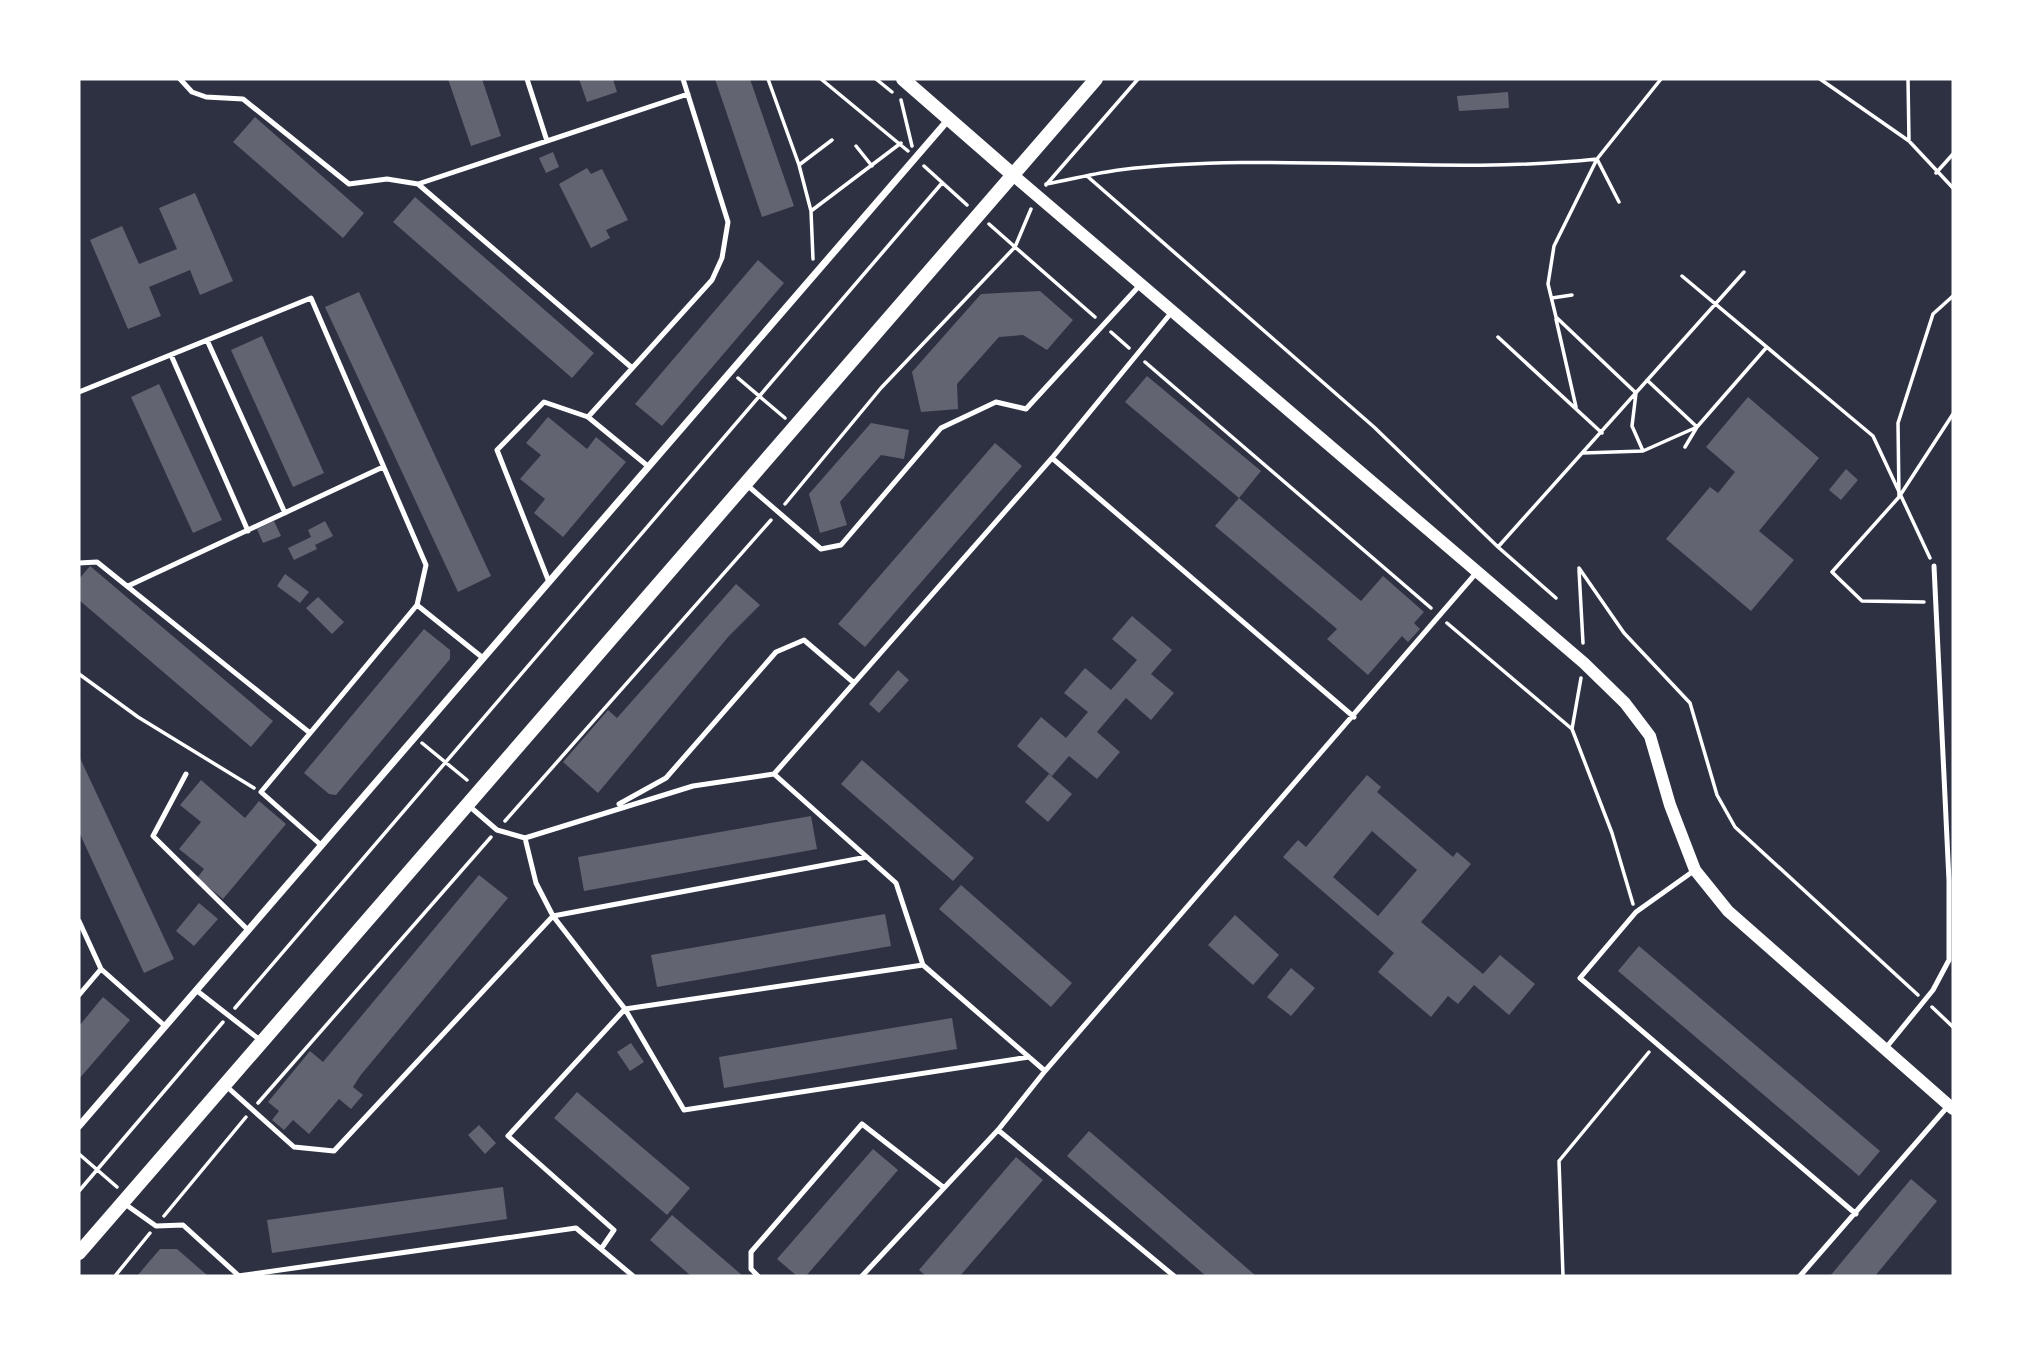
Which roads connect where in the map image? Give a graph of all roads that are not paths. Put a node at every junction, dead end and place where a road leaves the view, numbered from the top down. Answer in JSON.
{"nodes":[{"id":1,"x":180,"y":79,"type":"edge"},
{"id":2,"x":527,"y":79,"type":"edge"},
{"id":3,"x":683,"y":79,"type":"edge"},
{"id":4,"x":903,"y":79,"type":"edge"},
{"id":5,"x":1096,"y":79,"type":"edge"},
{"id":6,"x":688,"y":94,"type":"junction"},
{"id":7,"x":948,"y":120,"type":"junction"},
{"id":8,"x":547,"y":141,"type":"junction"},
{"id":9,"x":1013,"y":175,"type":"junction"},
{"id":10,"x":418,"y":184,"type":"junction"},
{"id":11,"x":1140,"y":285,"type":"junction"},
{"id":12,"x":1171,"y":313,"type":"junction"},
{"id":13,"x":207,"y":341,"type":"junction"},
{"id":14,"x":171,"y":355,"type":"junction"},
{"id":15,"x":631,"y":367,"type":"junction"},
{"id":16,"x":79,"y":393,"type":"edge"},
{"id":17,"x":588,"y":417,"type":"junction"},
{"id":18,"x":1052,"y":458,"type":"junction"},
{"id":19,"x":383,"y":467,"type":"junction"},
{"id":20,"x":649,"y":467,"type":"junction"},
{"id":21,"x":746,"y":484,"type":"junction"},
{"id":22,"x":285,"y":513,"type":"junction"},
{"id":23,"x":248,"y":531,"type":"junction"},
{"id":24,"x":79,"y":563,"type":"edge"},
{"id":25,"x":1934,"y":566,"type":"road end"},
{"id":26,"x":1478,"y":572,"type":"junction"},
{"id":27,"x":549,"y":582,"type":"junction"},
{"id":28,"x":128,"y":586,"type":"junction"},
{"id":29,"x":417,"y":605,"type":"junction"},
{"id":30,"x":483,"y":658,"type":"junction"},
{"id":31,"x":853,"y":682,"type":"junction"},
{"id":32,"x":1354,"y":717,"type":"junction"},
{"id":33,"x":310,"y":733,"type":"junction"},
{"id":34,"x":186,"y":774,"type":"dead end"},
{"id":35,"x":775,"y":774,"type":"junction"},
{"id":36,"x":467,"y":805,"type":"junction"},
{"id":37,"x":611,"y":809,"type":"junction"},
{"id":38,"x":525,"y":838,"type":"junction"},
{"id":39,"x":321,"y":845,"type":"junction"},
{"id":40,"x":867,"y":857,"type":"junction"},
{"id":41,"x":1695,"y":870,"type":"junction"},
{"id":42,"x":553,"y":916,"type":"junction"},
{"id":43,"x":79,"y":921,"type":"edge"},
{"id":44,"x":248,"y":930,"type":"junction"},
{"id":45,"x":923,"y":965,"type":"junction"},
{"id":46,"x":101,"y":969,"type":"junction"},
{"id":47,"x":196,"y":990,"type":"junction"},
{"id":48,"x":79,"y":995,"type":"edge"},
{"id":49,"x":625,"y":1009,"type":"junction"},
{"id":50,"x":165,"y":1026,"type":"junction"},
{"id":51,"x":263,"y":1041,"type":"junction"},
{"id":52,"x":1885,"y":1049,"type":"junction"},
{"id":53,"x":1029,"y":1057,"type":"junction"},
{"id":54,"x":1045,"y":1071,"type":"junction"},
{"id":55,"x":225,"y":1085,"type":"junction"},
{"id":56,"x":1951,"y":1107,"type":"edge"},
{"id":57,"x":79,"y":1126,"type":"edge"},
{"id":58,"x":998,"y":1130,"type":"junction"},
{"id":59,"x":943,"y":1187,"type":"junction"},
{"id":60,"x":126,"y":1199,"type":"junction"},
{"id":61,"x":1856,"y":1214,"type":"junction"},
{"id":62,"x":601,"y":1249,"type":"junction"},
{"id":63,"x":79,"y":1253,"type":"edge"},
{"id":64,"x":239,"y":1276,"type":"edge"},
{"id":65,"x":633,"y":1276,"type":"edge"},
{"id":66,"x":758,"y":1276,"type":"edge"},
{"id":67,"x":862,"y":1276,"type":"edge"},
{"id":68,"x":1174,"y":1276,"type":"edge"},
{"id":69,"x":1800,"y":1276,"type":"edge"}],
"edges":[{"from":1,"to":10,"type":"lane"},
{"from":2,"to":8,"type":"lane"},
{"from":3,"to":6,"type":"lane"},
{"from":4,"to":7,"type":"main road"},
{"from":5,"to":9,"type":"main road"},
{"from":6,"to":8,"type":"lane"},
{"from":6,"to":15,"type":"lane"},
{"from":7,"to":9,"type":"main road"},
{"from":7,"to":20,"type":"street"},
{"from":8,"to":10,"type":"lane"},
{"from":9,"to":11,"type":"street"},
{"from":9,"to":21,"type":"main road"},
{"from":10,"to":15,"type":"lane"},
{"from":11,"to":12,"type":"street"},
{"from":11,"to":21,"type":"lane"},
{"from":12,"to":18,"type":"lane"},
{"from":12,"to":26,"type":"street"},
{"from":13,"to":14,"type":"lane"},
{"from":13,"to":19,"type":"lane"},
{"from":13,"to":22,"type":"lane"},
{"from":14,"to":16,"type":"lane"},
{"from":14,"to":23,"type":"lane"},
{"from":15,"to":17,"type":"lane"},
{"from":17,"to":20,"type":"lane"},
{"from":17,"to":27,"type":"lane"},
{"from":18,"to":31,"type":"lane"},
{"from":18,"to":32,"type":"lane"},
{"from":19,"to":22,"type":"lane"},
{"from":19,"to":29,"type":"lane"},
{"from":20,"to":27,"type":"street"},
{"from":21,"to":36,"type":"main road"},
{"from":22,"to":23,"type":"lane"},
{"from":23,"to":28,"type":"lane"},
{"from":24,"to":28,"type":"lane"},
{"from":25,"to":52,"type":"lane"},
{"from":26,"to":32,"type":"lane"},
{"from":26,"to":41,"type":"street"},
{"from":27,"to":30,"type":"street"},
{"from":28,"to":33,"type":"lane"},
{"from":29,"to":30,"type":"lane"},
{"from":29,"to":33,"type":"lane"},
{"from":30,"to":39,"type":"street"},
{"from":31,"to":35,"type":"lane"},
{"from":31,"to":37,"type":"lane"},
{"from":32,"to":54,"type":"lane"},
{"from":33,"to":39,"type":"lane"},
{"from":34,"to":44,"type":"lane"},
{"from":35,"to":37,"type":"lane"},
{"from":35,"to":40,"type":"lane"},
{"from":36,"to":38,"type":"lane"},
{"from":36,"to":51,"type":"main road"},
{"from":37,"to":38,"type":"lane"},
{"from":38,"to":42,"type":"lane"},
{"from":39,"to":44,"type":"street"},
{"from":40,"to":42,"type":"lane"},
{"from":40,"to":45,"type":"lane"},
{"from":41,"to":52,"type":"street"},
{"from":41,"to":61,"type":"lane"},
{"from":42,"to":49,"type":"lane"},
{"from":42,"to":55,"type":"lane"},
{"from":43,"to":46,"type":"lane"},
{"from":44,"to":47,"type":"street"},
{"from":45,"to":49,"type":"lane"},
{"from":45,"to":53,"type":"lane"},
{"from":46,"to":48,"type":"lane"},
{"from":46,"to":50,"type":"lane"},
{"from":47,"to":50,"type":"street"},
{"from":47,"to":51,"type":"lane"},
{"from":49,"to":53,"type":"lane"},
{"from":49,"to":62,"type":"lane"},
{"from":50,"to":57,"type":"street"},
{"from":51,"to":55,"type":"main road"},
{"from":52,"to":56,"type":"street"},
{"from":53,"to":54,"type":"lane"},
{"from":54,"to":58,"type":"lane"},
{"from":55,"to":60,"type":"main road"},
{"from":56,"to":61,"type":"lane"},
{"from":58,"to":59,"type":"lane"},
{"from":58,"to":68,"type":"lane"},
{"from":59,"to":66,"type":"lane"},
{"from":59,"to":67,"type":"lane"},
{"from":60,"to":63,"type":"main road"},
{"from":60,"to":64,"type":"lane"},
{"from":61,"to":69,"type":"lane"},
{"from":62,"to":64,"type":"lane"},
{"from":62,"to":65,"type":"lane"}]}
